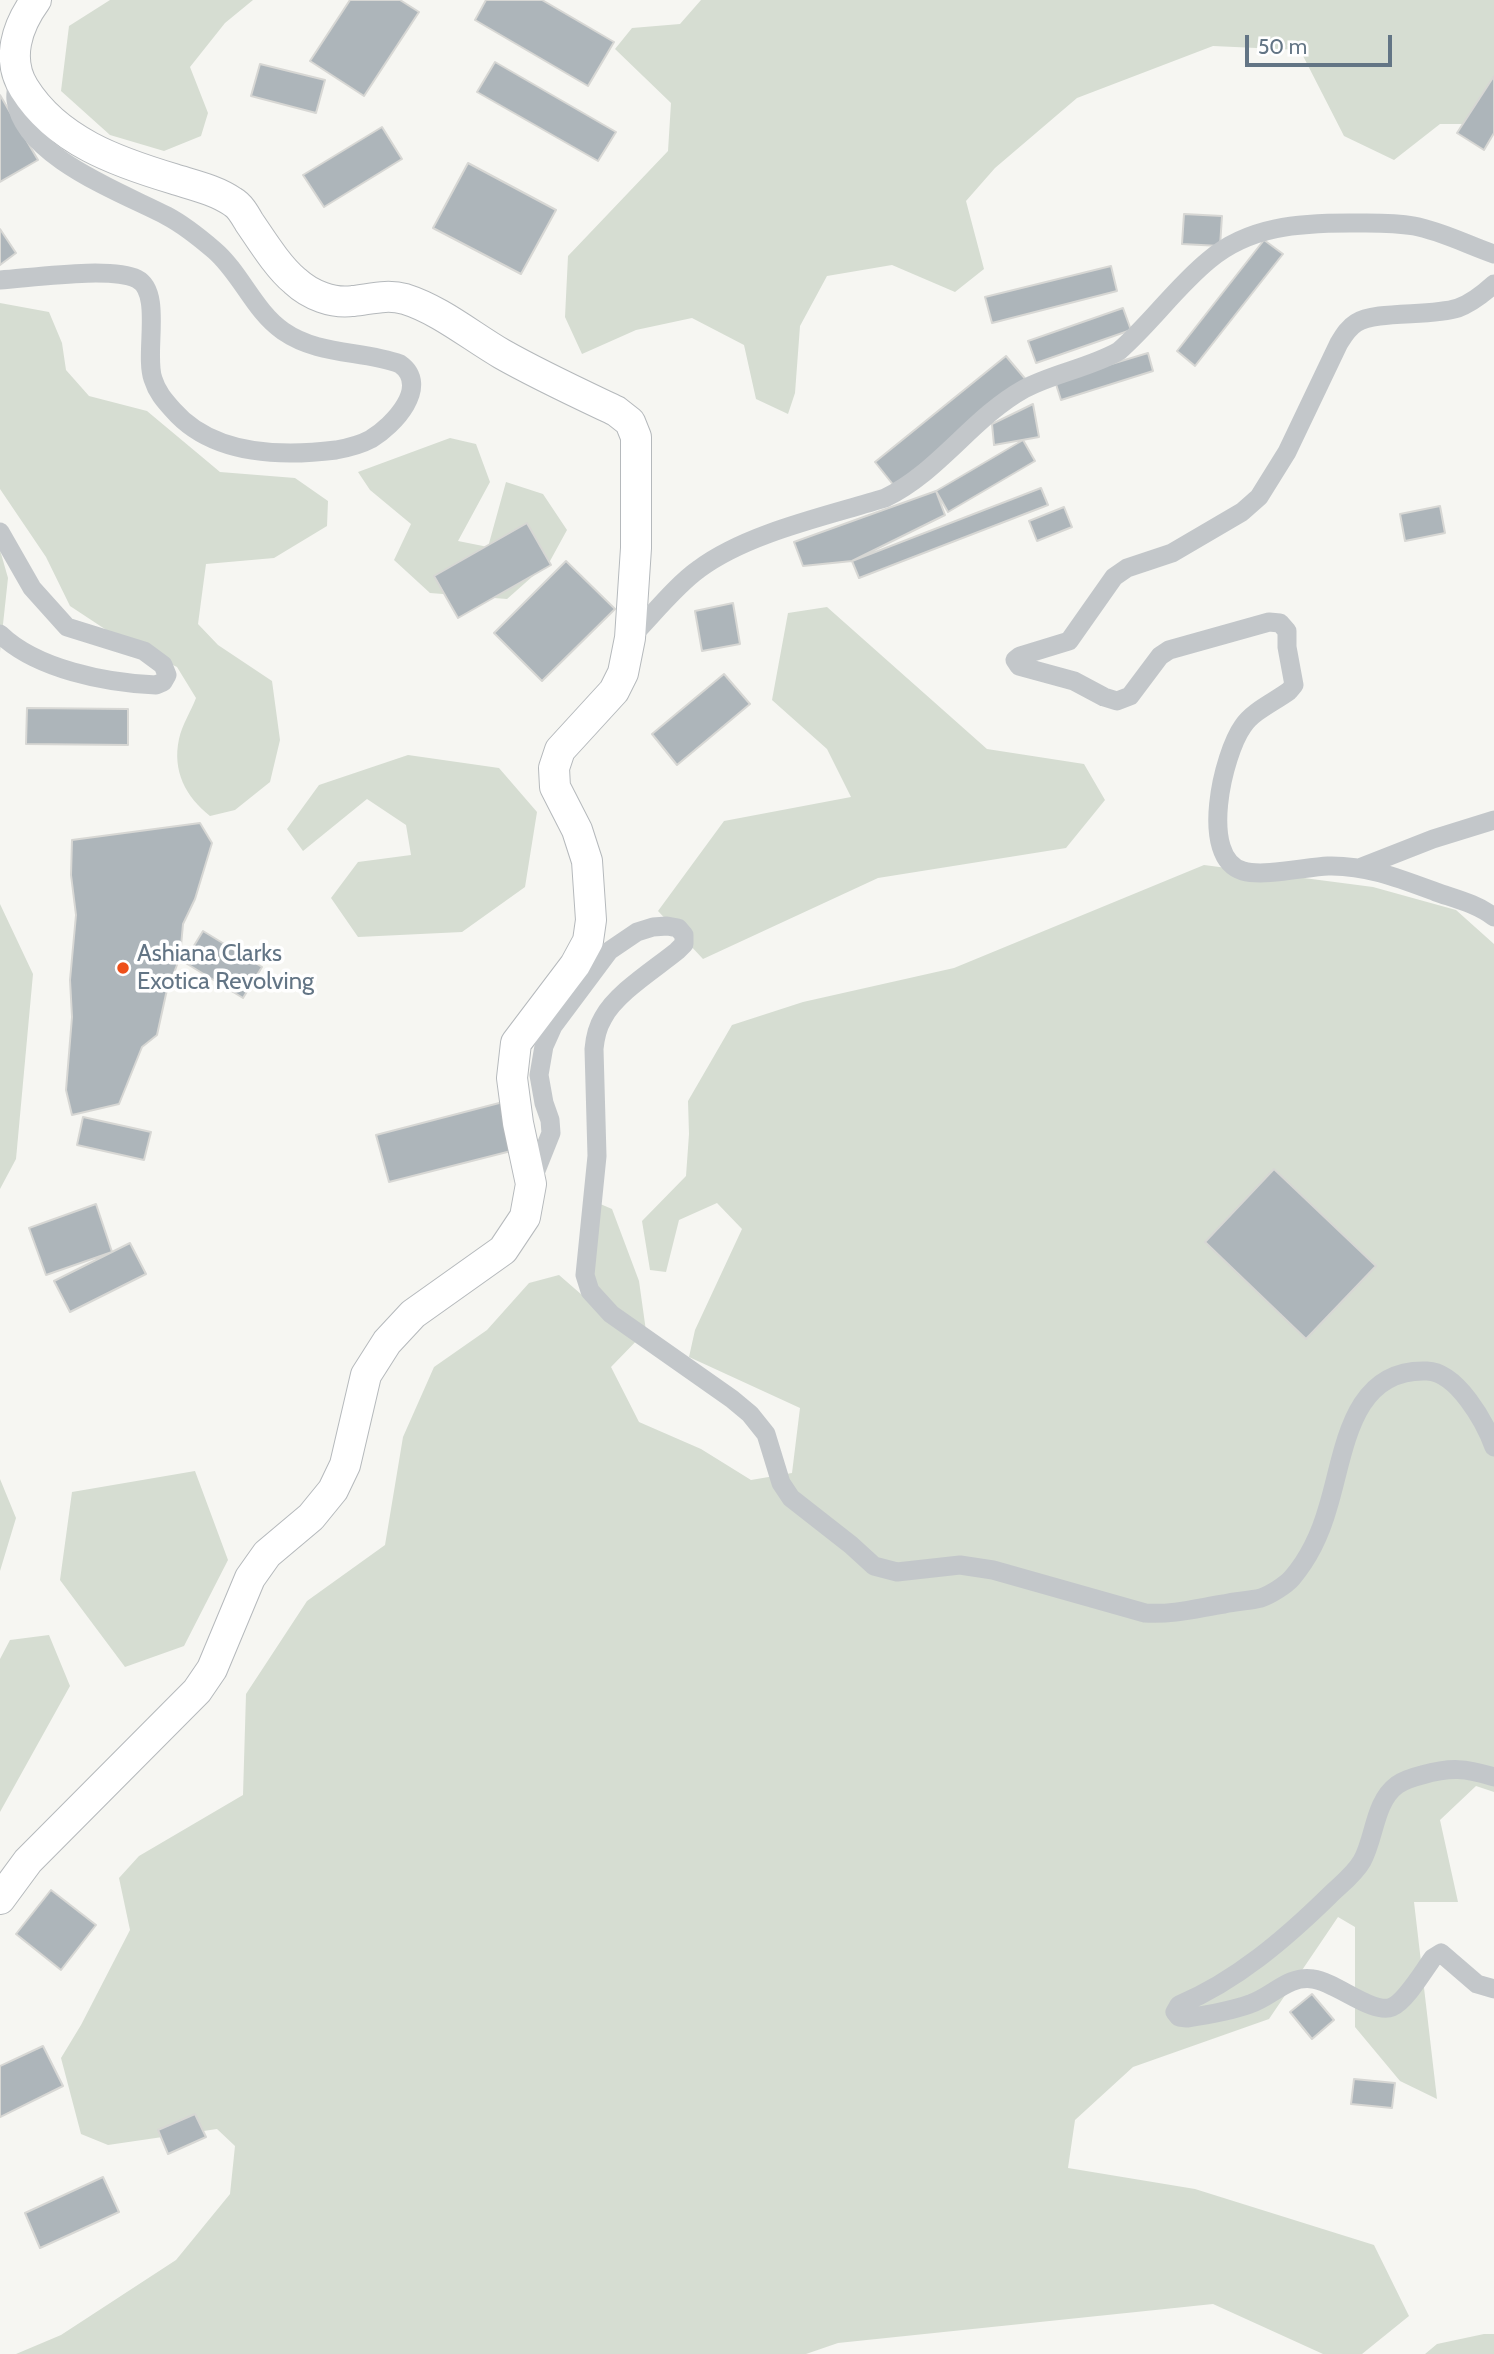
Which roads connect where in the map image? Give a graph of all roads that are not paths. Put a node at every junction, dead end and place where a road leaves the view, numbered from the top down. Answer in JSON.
{"nodes":[{"id":1,"x":37,"y":0,"type":"edge"},
{"id":2,"x":18,"y":79,"type":"junction"},
{"id":3,"x":1494,"y":254,"type":"edge"},
{"id":4,"x":0,"y":280,"type":"edge"},
{"id":5,"x":1494,"y":285,"type":"edge"},
{"id":6,"x":0,"y":532,"type":"edge"},
{"id":7,"x":0,"y":634,"type":"edge"},
{"id":8,"x":630,"y":638,"type":"junction"},
{"id":9,"x":1494,"y":820,"type":"edge"},
{"id":10,"x":1359,"y":868,"type":"junction"},
{"id":11,"x":1494,"y":917,"type":"edge"},
{"id":12,"x":531,"y":1184,"type":"junction"},
{"id":13,"x":1494,"y":1447,"type":"edge"},
{"id":14,"x":1494,"y":1777,"type":"edge"},
{"id":15,"x":0,"y":1899,"type":"edge"},
{"id":16,"x":1494,"y":1989,"type":"edge"}],
"edges":[{"from":1,"to":2,"type":"highway"},
{"from":2,"to":4,"type":"street"},
{"from":2,"to":8,"type":"highway"},
{"from":3,"to":8,"type":"street"},
{"from":5,"to":10,"type":"street"},
{"from":6,"to":7,"type":"street"},
{"from":8,"to":12,"type":"highway"},
{"from":9,"to":10,"type":"street"},
{"from":10,"to":11,"type":"street"},
{"from":12,"to":13,"type":"street"},
{"from":12,"to":15,"type":"highway"},
{"from":14,"to":16,"type":"street"}]}
